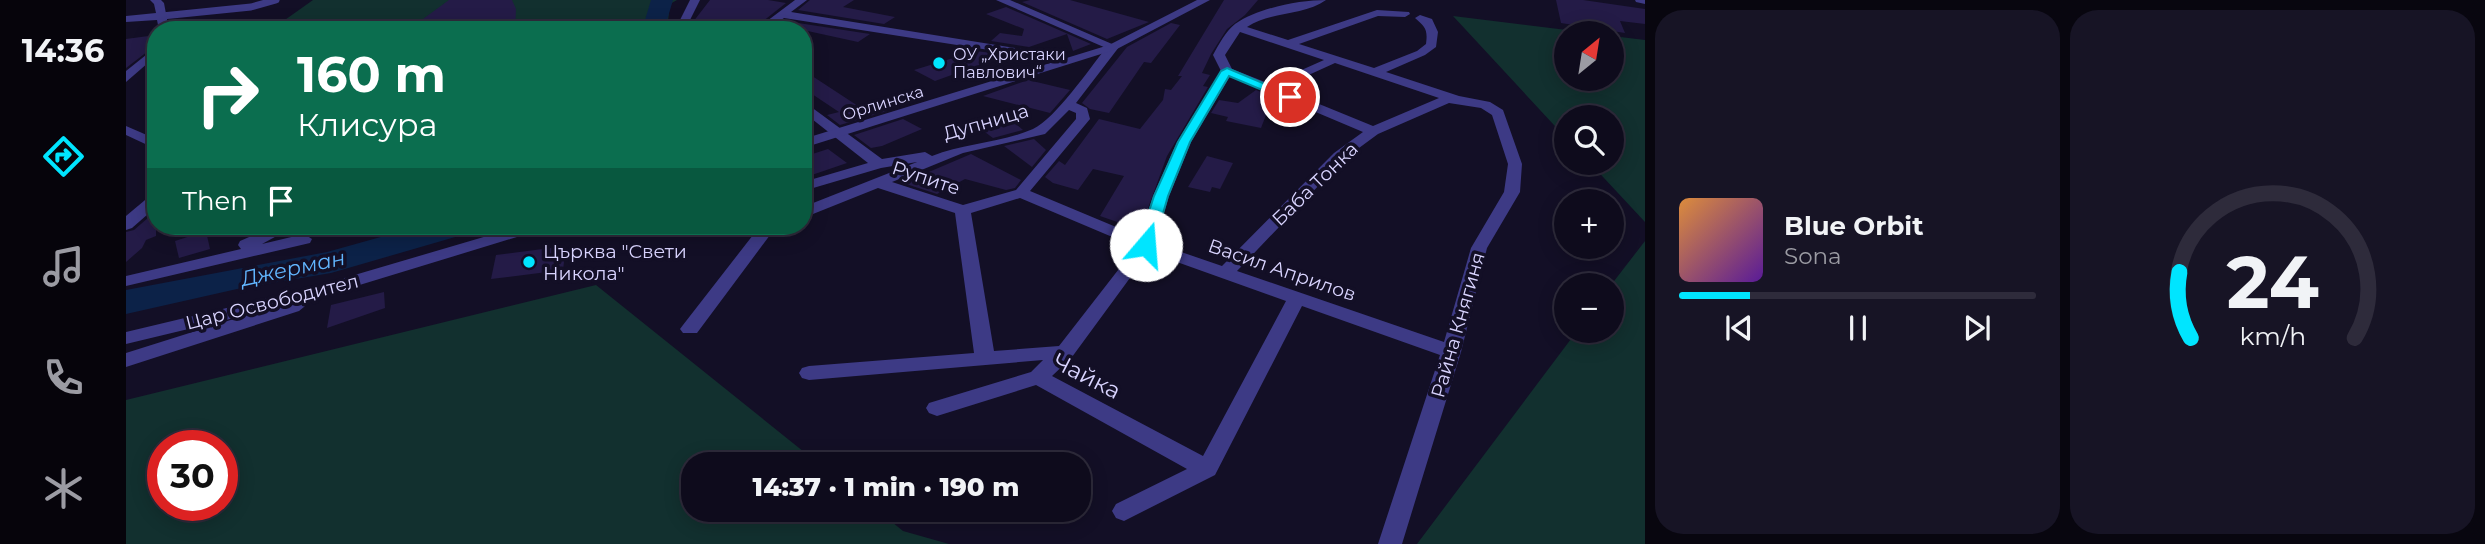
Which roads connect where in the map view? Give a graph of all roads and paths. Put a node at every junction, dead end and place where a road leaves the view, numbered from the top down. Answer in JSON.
{"nodes":[{"id":1,"x":155,"y":0,"type":"edge"},
{"id":2,"x":276,"y":0,"type":"edge"},
{"id":3,"x":695,"y":0,"type":"edge"},
{"id":4,"x":802,"y":0,"type":"edge"},
{"id":5,"x":1001,"y":0,"type":"edge"},
{"id":6,"x":1205,"y":0,"type":"edge"},
{"id":7,"x":1321,"y":0,"type":"edge"},
{"id":8,"x":782,"y":14,"type":"junction"},
{"id":9,"x":1405,"y":14,"type":"dead end"},
{"id":10,"x":162,"y":16,"type":"junction"},
{"id":11,"x":1420,"y":18,"type":"dead end"},
{"id":12,"x":126,"y":19,"type":"edge"},
{"id":13,"x":163,"y":21,"type":"edge"},
{"id":14,"x":685,"y":21,"type":"edge"},
{"id":15,"x":772,"y":21,"type":"edge"},
{"id":16,"x":1237,"y":27,"type":"junction"},
{"id":17,"x":1287,"y":44,"type":"junction"},
{"id":18,"x":1114,"y":47,"type":"junction"},
{"id":19,"x":1053,"y":57,"type":"dead end"},
{"id":20,"x":147,"y":58,"type":"edge"},
{"id":21,"x":1335,"y":59,"type":"junction"},
{"id":22,"x":1227,"y":71,"type":"junction"},
{"id":23,"x":1375,"y":72,"type":"junction"},
{"id":24,"x":126,"y":77,"type":"edge"},
{"id":25,"x":1269,"y":89,"type":"junction"},
{"id":26,"x":1456,"y":99,"type":"junction"},
{"id":27,"x":1068,"y":104,"type":"junction"},
{"id":28,"x":812,"y":112,"type":"edge"},
{"id":29,"x":126,"y":130,"type":"edge"},
{"id":30,"x":1373,"y":131,"type":"junction"},
{"id":31,"x":838,"y":133,"type":"junction"},
{"id":32,"x":147,"y":140,"type":"edge"},
{"id":33,"x":812,"y":141,"type":"edge"},
{"id":34,"x":959,"y":150,"type":"junction"},
{"id":35,"x":879,"y":164,"type":"junction"},
{"id":36,"x":878,"y":183,"type":"junction"},
{"id":37,"x":812,"y":184,"type":"edge"},
{"id":38,"x":1021,"y":193,"type":"junction"},
{"id":39,"x":147,"y":206,"type":"edge"},
{"id":40,"x":812,"y":209,"type":"edge"},
{"id":41,"x":963,"y":210,"type":"junction"},
{"id":42,"x":126,"y":225,"type":"edge"},
{"id":43,"x":267,"y":235,"type":"edge"},
{"id":44,"x":507,"y":235,"type":"edge"},
{"id":45,"x":762,"y":235,"type":"edge"},
{"id":46,"x":304,"y":239,"type":"dead end"},
{"id":47,"x":1146,"y":245,"type":"junction"},
{"id":48,"x":210,"y":261,"type":"junction"},
{"id":49,"x":1226,"y":272,"type":"junction"},
{"id":50,"x":126,"y":281,"type":"edge"},
{"id":51,"x":311,"y":294,"type":"junction"},
{"id":52,"x":1297,"y":297,"type":"junction"},
{"id":53,"x":690,"y":329,"type":"dead end"},
{"id":54,"x":126,"y":338,"type":"edge"},
{"id":55,"x":1065,"y":352,"type":"junction"},
{"id":56,"x":1451,"y":352,"type":"junction"},
{"id":57,"x":985,"y":359,"type":"junction"},
{"id":58,"x":126,"y":360,"type":"edge"},
{"id":59,"x":809,"y":373,"type":"dead end"},
{"id":60,"x":1038,"y":377,"type":"junction"},
{"id":61,"x":937,"y":408,"type":"dead end"},
{"id":62,"x":1207,"y":469,"type":"junction"},
{"id":63,"x":1125,"y":511,"type":"dead end"},
{"id":64,"x":1390,"y":544,"type":"edge"}],
"edges":[{"from":1,"to":10,"type":"street"},
{"from":2,"to":10,"type":"lane"},
{"from":3,"to":14,"type":"street"},
{"from":4,"to":8,"type":"street"},
{"from":5,"to":18,"type":"street"},
{"from":6,"to":18,"type":"street","name":"Орлинска"},
{"from":7,"to":16,"type":"street"},
{"from":8,"to":15,"type":"street"},
{"from":8,"to":19,"type":"street"},
{"from":9,"to":17,"type":"street"},
{"from":10,"to":12,"type":"street"},
{"from":10,"to":13,"type":"street"},
{"from":11,"to":23,"type":"street"},
{"from":16,"to":17,"type":"street"},
{"from":16,"to":22,"type":"street"},
{"from":17,"to":21,"type":"street"},
{"from":18,"to":27,"type":"street","name":"Дупница"},
{"from":18,"to":31,"type":"street","name":"Орлинска"},
{"from":20,"to":24,"type":"street"},
{"from":21,"to":23,"type":"street"},
{"from":21,"to":25,"type":"street"},
{"from":22,"to":25,"type":"street"},
{"from":22,"to":47,"type":"street"},
{"from":23,"to":26,"type":"street"},
{"from":25,"to":30,"type":"street"},
{"from":26,"to":30,"type":"street","name":"Баба Тонка"},
{"from":26,"to":56,"type":"street","name":"Райна Княгиня"},
{"from":27,"to":34,"type":"street","name":"Дупница"},
{"from":27,"to":38,"type":"street"},
{"from":28,"to":31,"type":"street"},
{"from":29,"to":32,"type":"street"},
{"from":30,"to":49,"type":"street","name":"Баба Тонка"},
{"from":31,"to":33,"type":"street","name":"Орлинска"},
{"from":31,"to":35,"type":"street"},
{"from":34,"to":35,"type":"street"},
{"from":34,"to":36,"type":"street","name":"Дупница"},
{"from":35,"to":37,"type":"street"},
{"from":36,"to":40,"type":"street","name":"Дупница"},
{"from":36,"to":41,"type":"street","name":"Рупите"},
{"from":38,"to":41,"type":"street"},
{"from":38,"to":47,"type":"street","name":"Васил Априлов"},
{"from":39,"to":42,"type":"street"},
{"from":41,"to":57,"type":"street"},
{"from":43,"to":48,"type":"street"},
{"from":44,"to":51,"type":"street","name":"Цар Освободител"},
{"from":45,"to":53,"type":"street"},
{"from":46,"to":48,"type":"street"},
{"from":47,"to":49,"type":"street","name":"Васил Априлов"},
{"from":47,"to":55,"type":"street"},
{"from":48,"to":50,"type":"street"},
{"from":49,"to":52,"type":"street","name":"Васил Априлов"},
{"from":51,"to":54,"type":"street","name":"Цар Освободител"},
{"from":51,"to":58,"type":"street"},
{"from":52,"to":56,"type":"street","name":"Васил Априлов"},
{"from":52,"to":62,"type":"street"},
{"from":55,"to":57,"type":"street"},
{"from":55,"to":60,"type":"street"},
{"from":56,"to":64,"type":"street","name":"Райна Княгиня"},
{"from":57,"to":59,"type":"street"},
{"from":60,"to":61,"type":"street","name":"Чайка"},
{"from":60,"to":62,"type":"street","name":"Чайка"},
{"from":62,"to":63,"type":"street"}]}
